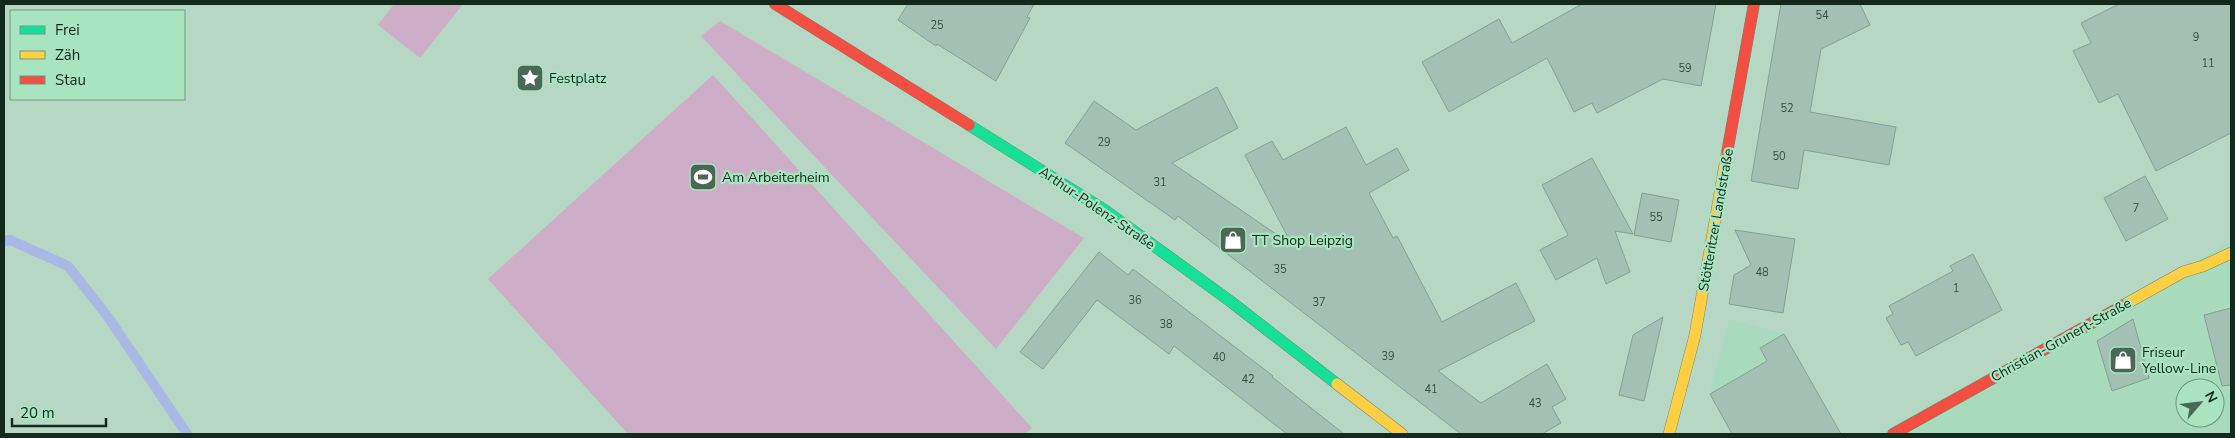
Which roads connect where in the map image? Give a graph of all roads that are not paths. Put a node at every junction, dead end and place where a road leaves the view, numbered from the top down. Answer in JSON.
{"nodes":[{"id":1,"x":775,"y":4,"type":"edge"},
{"id":2,"x":1754,"y":4,"type":"edge"},
{"id":3,"x":2231,"y":253,"type":"edge"},
{"id":4,"x":1402,"y":434,"type":"edge"},
{"id":5,"x":1669,"y":434,"type":"edge"},
{"id":6,"x":1893,"y":434,"type":"edge"}],
"edges":[{"from":1,"to":4,"type":"street","name":"Arthur-Polenz-Straße"},
{"from":2,"to":5,"type":"street","name":"Stötteritzer Landstraße"},
{"from":3,"to":6,"type":"street","name":"Christian-Grunert-Straße"}]}
